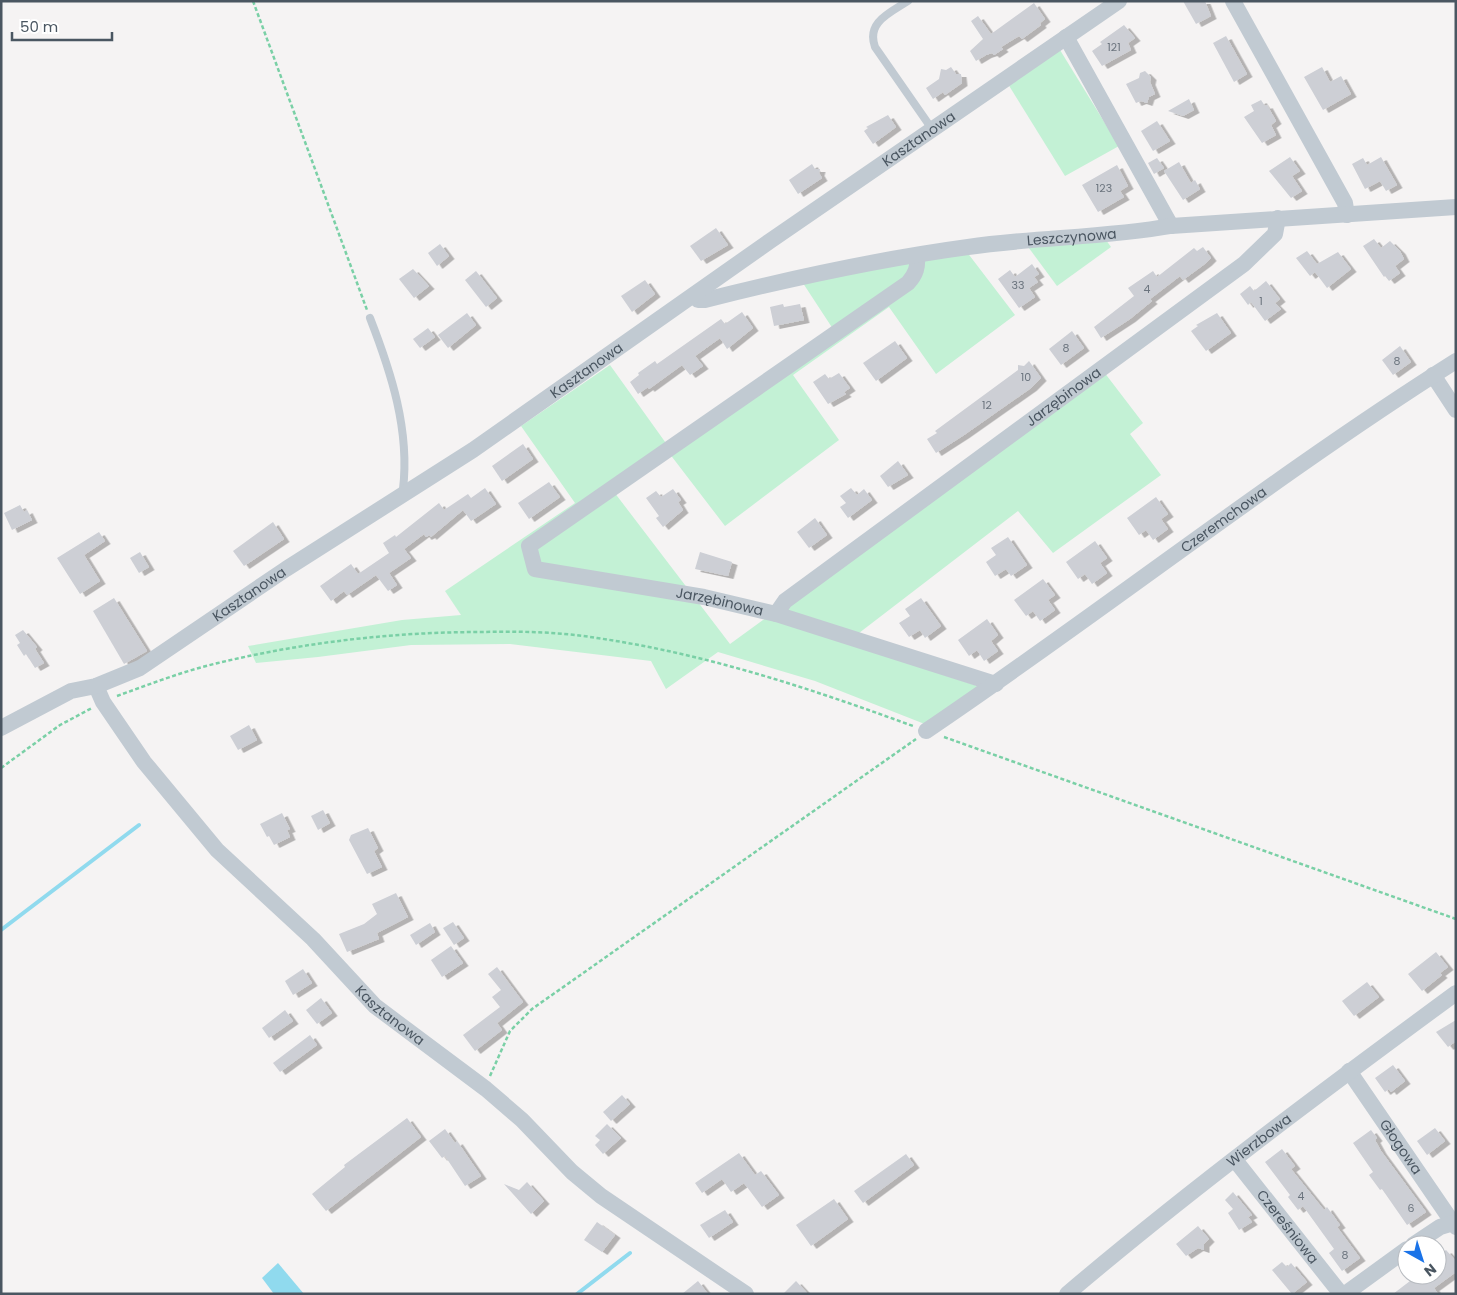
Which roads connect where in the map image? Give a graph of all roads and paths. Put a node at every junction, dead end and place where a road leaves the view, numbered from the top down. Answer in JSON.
{"nodes":[{"id":1,"x":253,"y":1,"type":"edge"},
{"id":2,"x":908,"y":1,"type":"edge"},
{"id":3,"x":1119,"y":1,"type":"edge"},
{"id":4,"x":1234,"y":1,"type":"edge"},
{"id":5,"x":1066,"y":37,"type":"junction"},
{"id":6,"x":932,"y":129,"type":"junction"},
{"id":7,"x":1456,"y":207,"type":"edge"},
{"id":8,"x":1347,"y":215,"type":"junction"},
{"id":9,"x":1278,"y":218,"type":"junction"},
{"id":10,"x":1171,"y":226,"type":"junction"},
{"id":11,"x":917,"y":256,"type":"junction"},
{"id":12,"x":694,"y":295,"type":"junction"},
{"id":13,"x":370,"y":318,"type":"joint"},
{"id":14,"x":1456,"y":361,"type":"edge"},
{"id":15,"x":1433,"y":375,"type":"junction"},
{"id":16,"x":1456,"y":410,"type":"edge"},
{"id":17,"x":406,"y":493,"type":"junction"},
{"id":18,"x":776,"y":614,"type":"junction"},
{"id":19,"x":996,"y":684,"type":"junction"},
{"id":20,"x":96,"y":686,"type":"junction"},
{"id":21,"x":103,"y":702,"type":"junction"},
{"id":22,"x":1,"y":728,"type":"edge"},
{"id":23,"x":926,"y":731,"type":"junction"},
{"id":24,"x":1,"y":768,"type":"edge"},
{"id":25,"x":1456,"y":919,"type":"edge"},
{"id":26,"x":1456,"y":993,"type":"edge"},
{"id":27,"x":1349,"y":1071,"type":"junction"},
{"id":28,"x":486,"y":1089,"type":"junction"},
{"id":29,"x":1235,"y":1160,"type":"junction"},
{"id":30,"x":1455,"y":1224,"type":"edge"},
{"id":31,"x":1428,"y":1235,"type":"edge"},
{"id":32,"x":1397,"y":1256,"type":"edge"},
{"id":33,"x":739,"y":1292,"type":"edge"},
{"id":34,"x":1067,"y":1294,"type":"edge"},
{"id":35,"x":1343,"y":1294,"type":"edge"}],
"edges":[{"from":1,"to":13,"type":"path"},
{"from":2,"to":6,"type":"lane"},
{"from":3,"to":5,"type":"street","name":"Kasztanowa"},
{"from":4,"to":8,"type":"street"},
{"from":5,"to":6,"type":"street","name":"Kasztanowa"},
{"from":5,"to":10,"type":"street"},
{"from":6,"to":12,"type":"street","name":"Kasztanowa"},
{"from":7,"to":8,"type":"street","name":"Leszczynowa"},
{"from":8,"to":9,"type":"street","name":"Leszczynowa"},
{"from":9,"to":10,"type":"street","name":"Leszczynowa"},
{"from":9,"to":18,"type":"street","name":"Jarzębinowa"},
{"from":10,"to":11,"type":"street","name":"Leszczynowa"},
{"from":11,"to":12,"type":"street","name":"Leszczynowa"},
{"from":11,"to":18,"type":"street","name":"Jarzębinowa"},
{"from":12,"to":17,"type":"street","name":"Kasztanowa"},
{"from":13,"to":17,"type":"lane"},
{"from":14,"to":15,"type":"street","name":"Czeremchowa"},
{"from":15,"to":16,"type":"street"},
{"from":15,"to":19,"type":"street","name":"Czeremchowa"},
{"from":17,"to":20,"type":"street","name":"Kasztanowa"},
{"from":18,"to":19,"type":"street"},
{"from":19,"to":23,"type":"street","name":"Czeremchowa"},
{"from":20,"to":21,"type":"street","name":"Kasztanowa"},
{"from":20,"to":22,"type":"street","name":"Kasztanowa"},
{"from":21,"to":23,"type":"path"},
{"from":21,"to":24,"type":"path"},
{"from":21,"to":28,"type":"street","name":"Kasztanowa"},
{"from":23,"to":25,"type":"path"},
{"from":23,"to":28,"type":"path"},
{"from":26,"to":27,"type":"street","name":"Wierzbowa"},
{"from":27,"to":29,"type":"street","name":"Wierzbowa"},
{"from":27,"to":30,"type":"street","name":"Głogowa"},
{"from":28,"to":33,"type":"street","name":"Kasztanowa"},
{"from":29,"to":34,"type":"street","name":"Wierzbowa"},
{"from":29,"to":35,"type":"street","name":"Czereśniowa"},
{"from":30,"to":31,"type":"street","name":"Głogowa"},
{"from":32,"to":35,"type":"street"}]}
